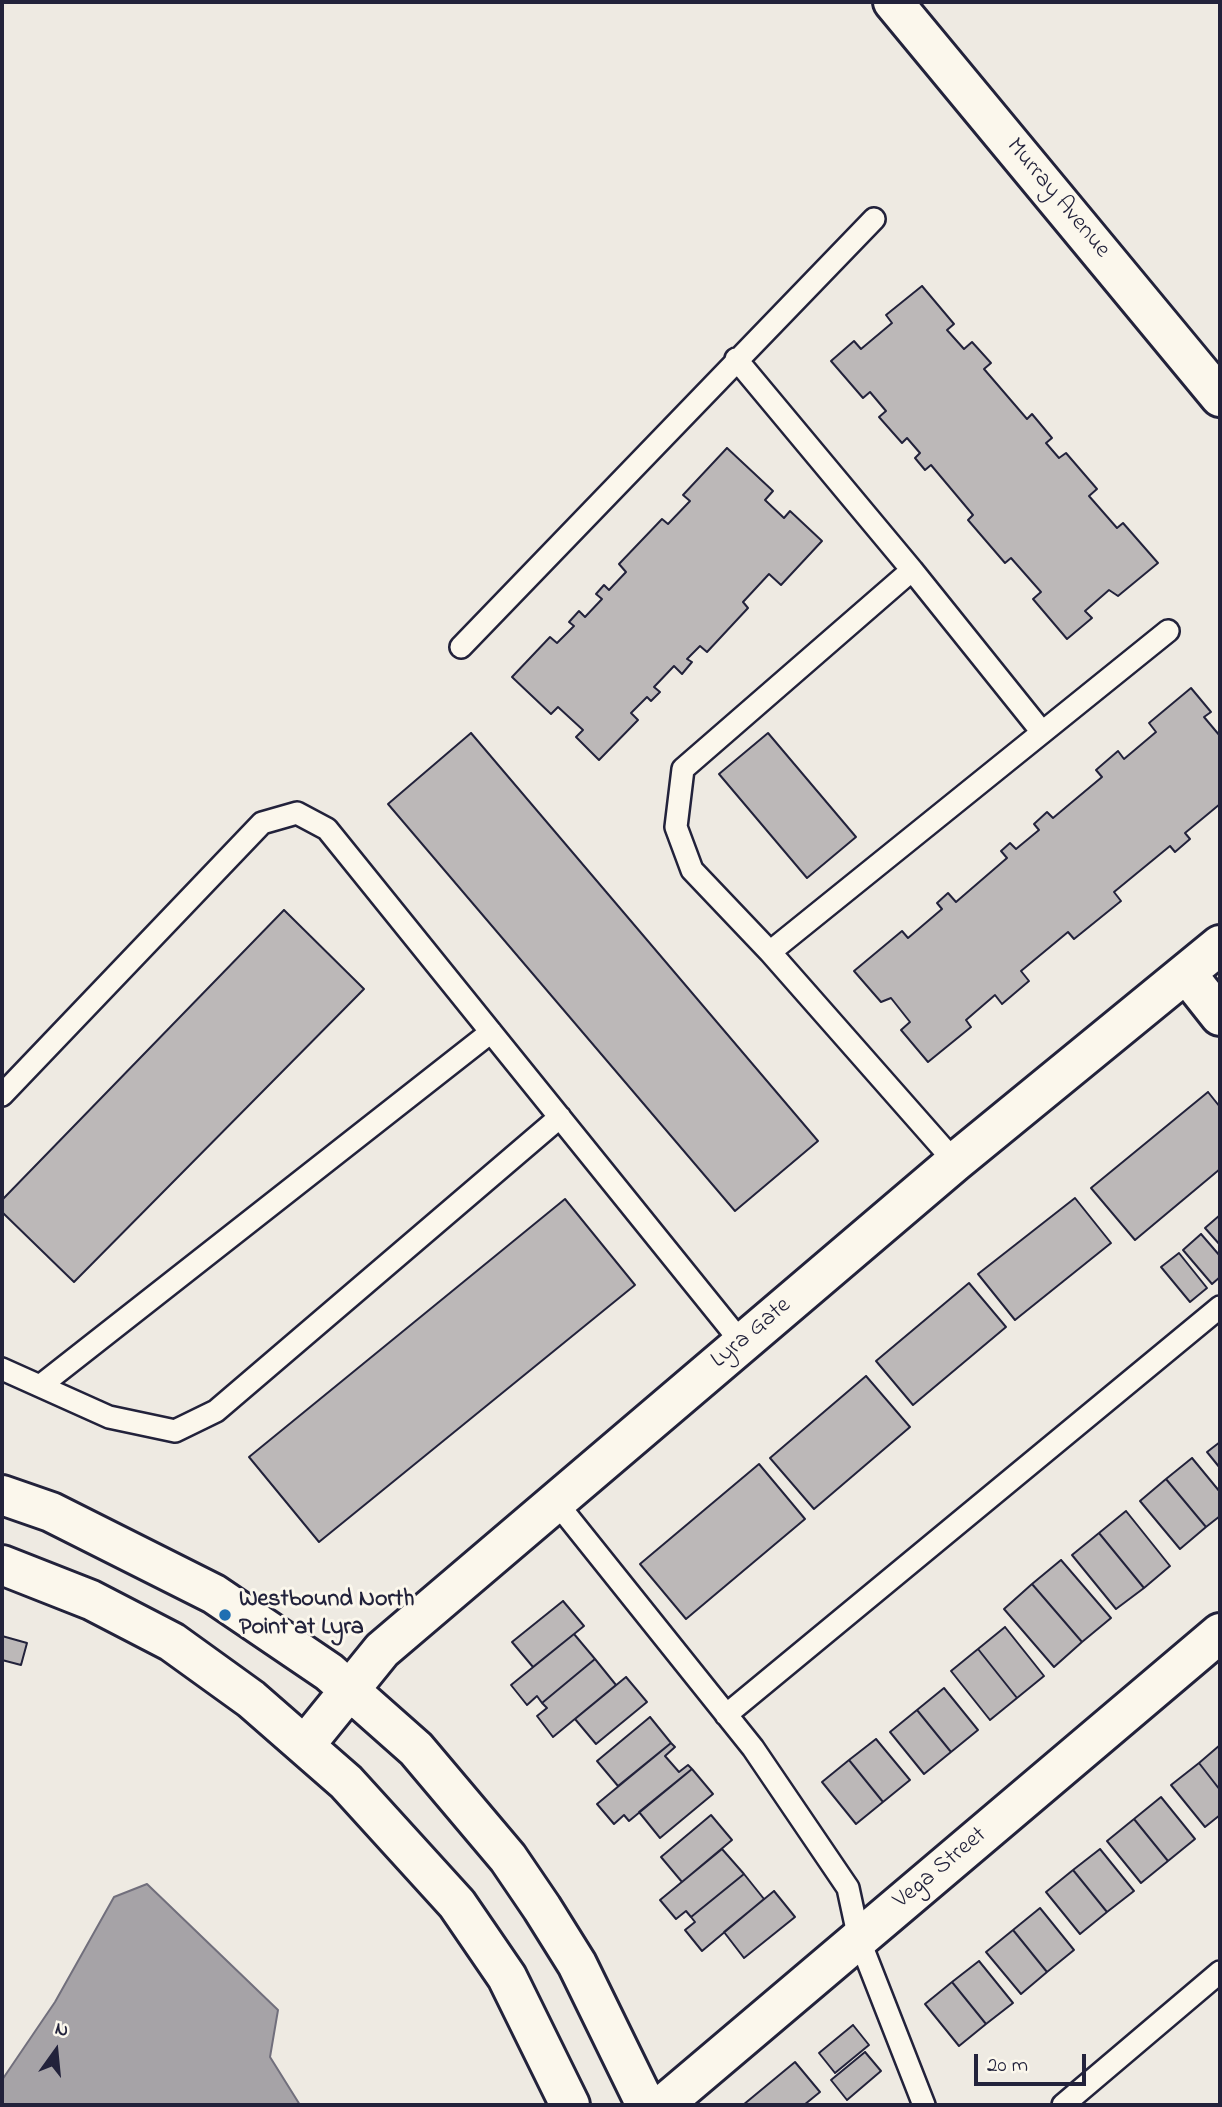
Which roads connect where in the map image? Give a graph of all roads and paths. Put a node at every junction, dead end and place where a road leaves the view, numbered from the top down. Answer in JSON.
{"nodes":[{"id":1,"x":893,"y":2,"type":"edge"},
{"id":2,"x":874,"y":219,"type":"dead end"},
{"id":3,"x":737,"y":359,"type":"junction"},
{"id":4,"x":1220,"y":397,"type":"edge"},
{"id":5,"x":912,"y":570,"type":"junction"},
{"id":6,"x":1168,"y":631,"type":"dead end"},
{"id":7,"x":461,"y":647,"type":"dead end"},
{"id":8,"x":1042,"y":732,"type":"junction"},
{"id":9,"x":1220,"y":945,"type":"edge"},
{"id":10,"x":770,"y":952,"type":"junction"},
{"id":11,"x":1186,"y":973,"type":"junction"},
{"id":12,"x":1220,"y":1016,"type":"edge"},
{"id":13,"x":491,"y":1032,"type":"junction"},
{"id":14,"x":2,"y":1095,"type":"edge"},
{"id":15,"x":560,"y":1117,"type":"junction"},
{"id":16,"x":955,"y":1162,"type":"junction"},
{"id":17,"x":1220,"y":1307,"type":"edge"},
{"id":18,"x":742,"y":1343,"type":"junction"},
{"id":19,"x":2,"y":1369,"type":"edge"},
{"id":20,"x":40,"y":1386,"type":"junction"},
{"id":21,"x":2,"y":1495,"type":"edge"},
{"id":22,"x":556,"y":1502,"type":"junction"},
{"id":23,"x":2,"y":1565,"type":"edge"},
{"id":24,"x":1220,"y":1633,"type":"edge"},
{"id":25,"x":348,"y":1689,"type":"junction"},
{"id":26,"x":726,"y":1715,"type":"junction"},
{"id":27,"x":305,"y":1745,"type":"junction"},
{"id":28,"x":859,"y":1939,"type":"junction"},
{"id":29,"x":1220,"y":1972,"type":"edge"},
{"id":30,"x":570,"y":2105,"type":"edge"},
{"id":31,"x":646,"y":2105,"type":"edge"},
{"id":32,"x":663,"y":2105,"type":"edge"},
{"id":33,"x":924,"y":2105,"type":"edge"},
{"id":34,"x":1063,"y":2105,"type":"edge"}],
"edges":[{"from":1,"to":4,"type":"street","name":"Murray Avenue"},
{"from":2,"to":3,"type":"lane"},
{"from":3,"to":5,"type":"lane"},
{"from":3,"to":7,"type":"lane"},
{"from":5,"to":8,"type":"lane"},
{"from":5,"to":10,"type":"lane"},
{"from":6,"to":8,"type":"lane"},
{"from":8,"to":10,"type":"lane"},
{"from":9,"to":11,"type":"street","name":"Lyra Gate"},
{"from":10,"to":16,"type":"lane"},
{"from":11,"to":12,"type":"street"},
{"from":11,"to":16,"type":"street","name":"Lyra Gate"},
{"from":13,"to":14,"type":"lane"},
{"from":13,"to":15,"type":"lane"},
{"from":13,"to":20,"type":"lane"},
{"from":15,"to":18,"type":"lane"},
{"from":15,"to":20,"type":"lane"},
{"from":16,"to":18,"type":"street","name":"Lyra Gate"},
{"from":17,"to":26,"type":"lane"},
{"from":18,"to":22,"type":"street","name":"Lyra Gate"},
{"from":19,"to":20,"type":"lane"},
{"from":21,"to":25,"type":"street"},
{"from":22,"to":25,"type":"street","name":"Lyra Gate"},
{"from":22,"to":26,"type":"lane"},
{"from":23,"to":27,"type":"street"},
{"from":24,"to":28,"type":"street","name":"Vega Street"},
{"from":25,"to":27,"type":"street","name":"Lyra Gate"},
{"from":25,"to":31,"type":"street"},
{"from":26,"to":28,"type":"lane"},
{"from":27,"to":30,"type":"street"},
{"from":28,"to":32,"type":"street","name":"Vega Street"},
{"from":28,"to":33,"type":"lane"},
{"from":29,"to":34,"type":"lane"}]}
